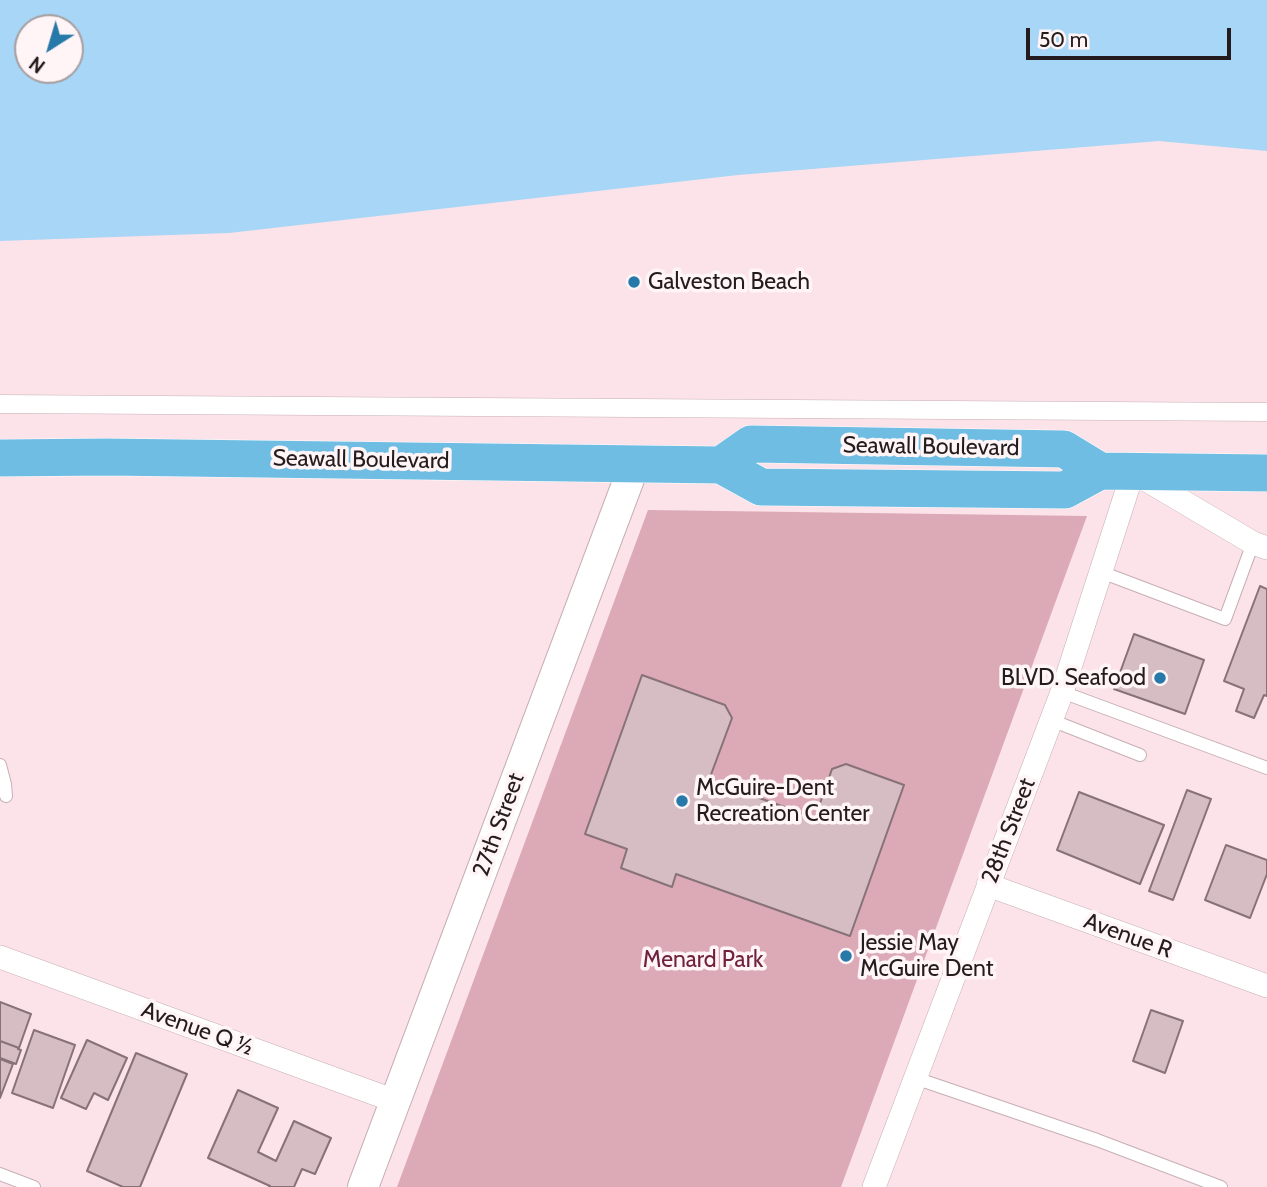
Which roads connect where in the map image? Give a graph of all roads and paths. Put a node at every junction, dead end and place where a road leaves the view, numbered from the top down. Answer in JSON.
{"nodes":[{"id":1,"x":0,"y":404,"type":"edge"},
{"id":2,"x":1267,"y":412,"type":"edge"},
{"id":3,"x":0,"y":458,"type":"edge"},
{"id":4,"x":635,"y":463,"type":"junction"},
{"id":5,"x":1116,"y":472,"type":"junction"},
{"id":6,"x":1267,"y":473,"type":"edge"},
{"id":7,"x":1260,"y":546,"type":"edge"},
{"id":8,"x":1101,"y":572,"type":"junction"},
{"id":9,"x":1062,"y":692,"type":"junction"},
{"id":10,"x":1051,"y":720,"type":"junction"},
{"id":11,"x":1140,"y":755,"type":"dead end"},
{"id":12,"x":0,"y":765,"type":"edge"},
{"id":13,"x":1267,"y":768,"type":"edge"},
{"id":14,"x":6,"y":796,"type":"dead end"},
{"id":15,"x":988,"y":885,"type":"junction"},
{"id":16,"x":0,"y":957,"type":"edge"},
{"id":17,"x":1267,"y":986,"type":"edge"},
{"id":18,"x":915,"y":1078,"type":"junction"},
{"id":19,"x":395,"y":1101,"type":"junction"},
{"id":20,"x":0,"y":1174,"type":"edge"},
{"id":21,"x":34,"y":1187,"type":"edge"},
{"id":22,"x":363,"y":1187,"type":"edge"},
{"id":23,"x":874,"y":1187,"type":"edge"},
{"id":24,"x":1221,"y":1187,"type":"edge"}],
"edges":[{"from":1,"to":2,"type":"street"},
{"from":3,"to":4,"type":"main road","name":"Seawall Boulevard"},
{"from":4,"to":5,"type":"main road","name":"Seawall Boulevard"},
{"from":4,"to":19,"type":"street","name":"27th Street"},
{"from":5,"to":6,"type":"main road","name":"Seawall Boulevard"},
{"from":5,"to":7,"type":"street"},
{"from":5,"to":8,"type":"street","name":"28th Street"},
{"from":7,"to":8,"type":"lane"},
{"from":8,"to":9,"type":"street","name":"28th Street"},
{"from":9,"to":10,"type":"street","name":"28th Street"},
{"from":9,"to":13,"type":"lane"},
{"from":10,"to":11,"type":"lane"},
{"from":10,"to":15,"type":"street","name":"28th Street"},
{"from":12,"to":14,"type":"lane"},
{"from":15,"to":17,"type":"street","name":"Avenue R"},
{"from":15,"to":18,"type":"street","name":"28th Street"},
{"from":16,"to":19,"type":"street","name":"Avenue Q ½"},
{"from":18,"to":23,"type":"street","name":"28th Street"},
{"from":18,"to":24,"type":"lane"},
{"from":19,"to":22,"type":"street","name":"27th Street"},
{"from":20,"to":21,"type":"lane"}]}
